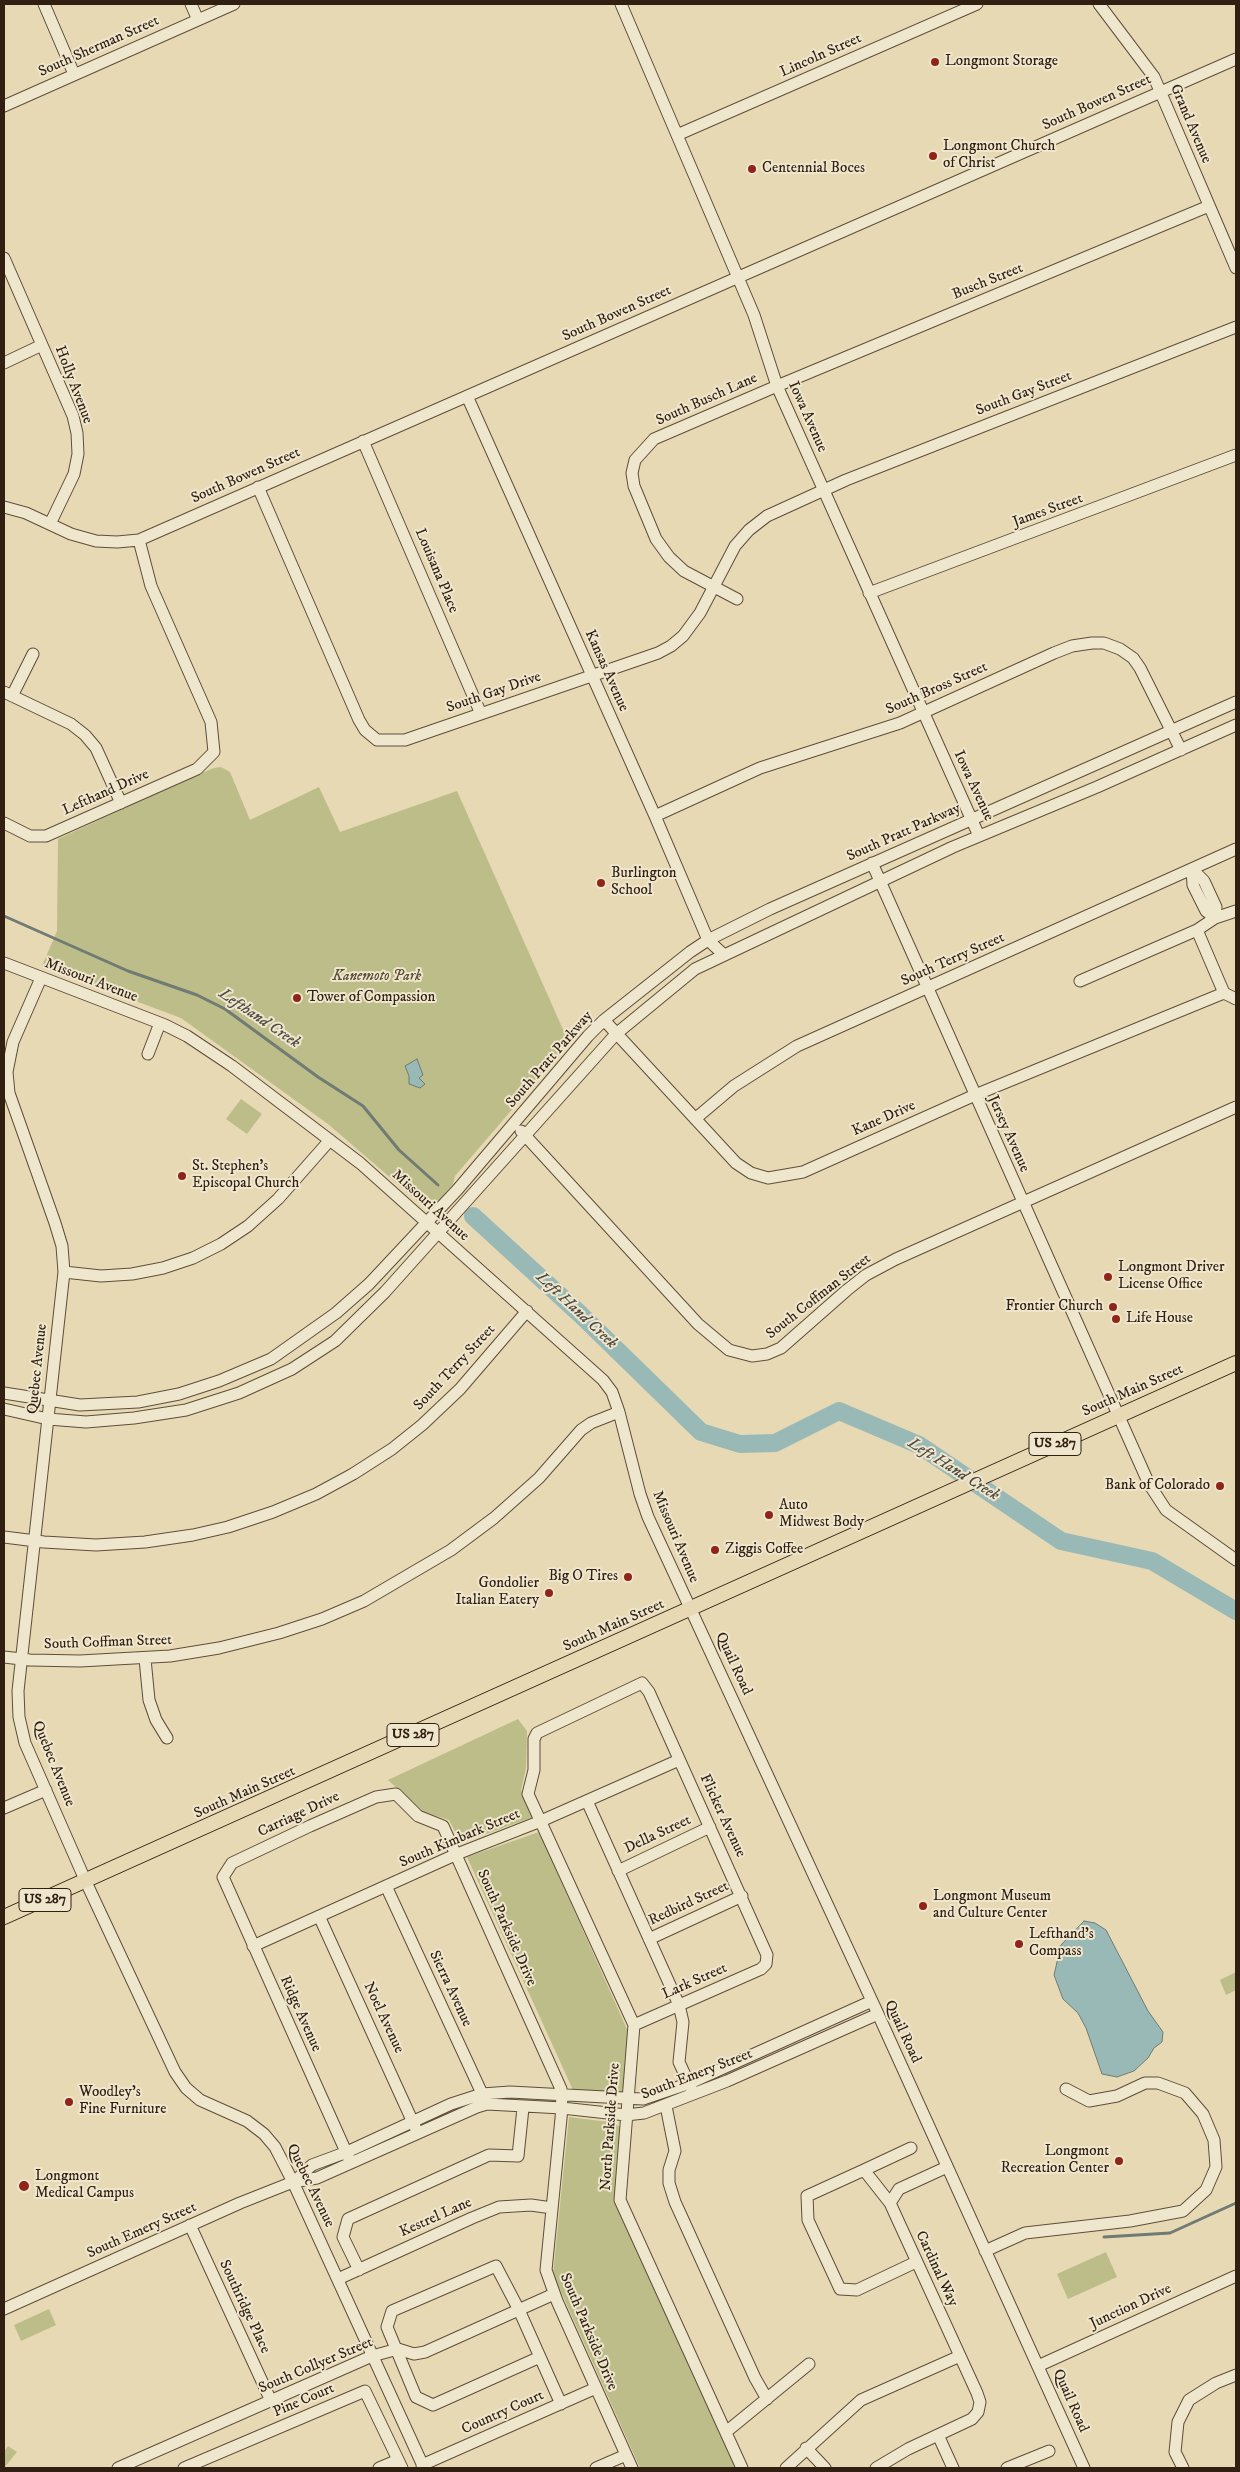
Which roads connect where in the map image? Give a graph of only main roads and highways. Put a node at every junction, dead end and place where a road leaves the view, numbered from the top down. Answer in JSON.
{"nodes":[{"id":1,"x":1236,"y":1362,"type":"edge"},
{"id":2,"x":4,"y":1917,"type":"edge"}],
"edges":[{"from":1,"to":2,"type":"main road","name":"South Main Street","number":"US 287"}]}
